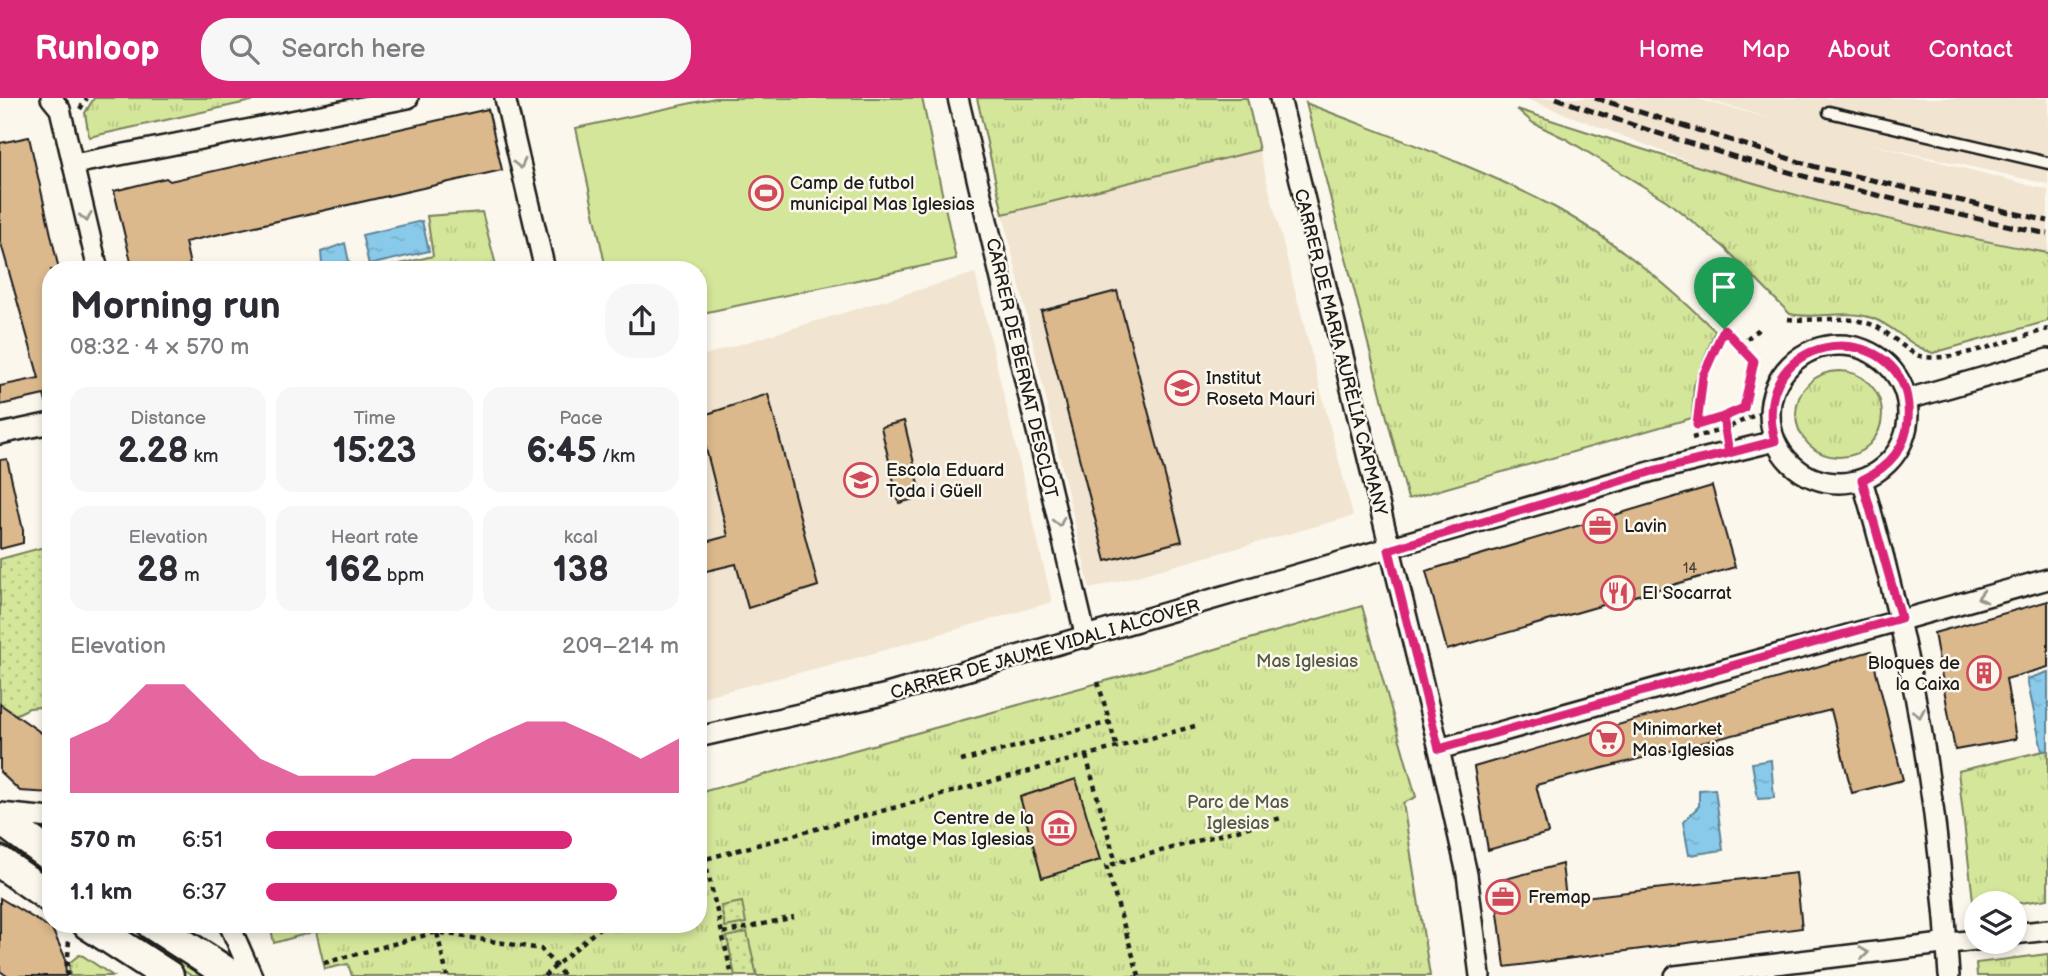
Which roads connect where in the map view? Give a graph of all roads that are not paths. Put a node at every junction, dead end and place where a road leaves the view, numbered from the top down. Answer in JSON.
{"nodes":[{"id":1,"x":408,"y":98,"type":"edge"},
{"id":2,"x":505,"y":98,"type":"edge"},
{"id":3,"x":958,"y":98,"type":"edge"},
{"id":4,"x":1280,"y":98,"type":"edge"},
{"id":5,"x":58,"y":102,"type":"edge"},
{"id":6,"x":1829,"y":112,"type":"dead end"},
{"id":7,"x":2048,"y":163,"type":"edge"},
{"id":8,"x":74,"y":164,"type":"junction"},
{"id":9,"x":96,"y":261,"type":"edge"},
{"id":10,"x":543,"y":261,"type":"edge"},
{"id":11,"x":2048,"y":359,"type":"edge"},
{"id":12,"x":1908,"y":400,"type":"junction"},
{"id":13,"x":42,"y":425,"type":"edge"},
{"id":14,"x":0,"y":434,"type":"edge"},
{"id":15,"x":1775,"y":441,"type":"junction"},
{"id":16,"x":1862,"y":480,"type":"junction"},
{"id":17,"x":1389,"y":550,"type":"junction"},
{"id":18,"x":2048,"y":579,"type":"edge"},
{"id":19,"x":1901,"y":618,"type":"junction"},
{"id":20,"x":1086,"y":638,"type":"junction"},
{"id":21,"x":707,"y":735,"type":"edge"},
{"id":22,"x":1439,"y":749,"type":"junction"},
{"id":23,"x":0,"y":813,"type":"edge"},
{"id":24,"x":42,"y":817,"type":"edge"},
{"id":25,"x":0,"y":819,"type":"edge"},
{"id":26,"x":42,"y":849,"type":"edge"},
{"id":27,"x":0,"y":862,"type":"edge"},
{"id":28,"x":42,"y":892,"type":"edge"},
{"id":29,"x":2048,"y":930,"type":"edge"},
{"id":30,"x":2027,"y":932,"type":"edge"},
{"id":31,"x":88,"y":933,"type":"edge"},
{"id":32,"x":166,"y":933,"type":"edge"},
{"id":33,"x":233,"y":933,"type":"edge"},
{"id":34,"x":1964,"y":941,"type":"edge"},
{"id":35,"x":1947,"y":943,"type":"junction"},
{"id":36,"x":168,"y":976,"type":"edge"},
{"id":37,"x":232,"y":976,"type":"edge"},
{"id":38,"x":252,"y":976,"type":"edge"},
{"id":39,"x":1480,"y":976,"type":"edge"},
{"id":40,"x":1675,"y":976,"type":"edge"},
{"id":41,"x":1949,"y":976,"type":"edge"}],
"edges":[{"from":1,"to":8,"type":"street"},
{"from":2,"to":10,"type":"street","one_way":true},
{"from":3,"to":20,"type":"street","name":"CARRER DE BERNAT DESCLOT","one_way":true},
{"from":4,"to":17,"type":"street","name":"CARRER DE MARIA AURÈLIA CAPMANY"},
{"from":5,"to":8,"type":"street"},
{"from":6,"to":7,"type":"lane"},
{"from":8,"to":9,"type":"street","one_way":true},
{"from":11,"to":12,"type":"street"},
{"from":12,"to":15,"type":"street"},
{"from":12,"to":16,"type":"street"},
{"from":13,"to":14,"type":"street"},
{"from":15,"to":16,"type":"street"},
{"from":15,"to":17,"type":"street","name":"CARRER DE JAUME VIDAL I ALCOVER"},
{"from":16,"to":19,"type":"street"},
{"from":17,"to":20,"type":"street","name":"CARRER DE JAUME VIDAL I ALCOVER"},
{"from":17,"to":22,"type":"street","name":"CARRER DE MARIA AURÈLIA CAPMANY"},
{"from":18,"to":19,"type":"street","one_way":true},
{"from":19,"to":22,"type":"street"},
{"from":19,"to":35,"type":"street","one_way":true},
{"from":20,"to":21,"type":"street","name":"CARRER DE JAUME VIDAL I ALCOVER"},
{"from":22,"to":39,"type":"street","name":"CARRER DE MARIA AURÈLIA CAPMANY"},
{"from":23,"to":24,"type":"street"},
{"from":25,"to":26,"type":"main road"},
{"from":27,"to":28,"type":"main road"},
{"from":29,"to":30,"type":"street"},
{"from":31,"to":36,"type":"main road"},
{"from":32,"to":37,"type":"main road"},
{"from":33,"to":38,"type":"street"},
{"from":34,"to":35,"type":"street"},
{"from":40,"to":35,"type":"street","one_way":true},
{"from":35,"to":41,"type":"street"}]}
